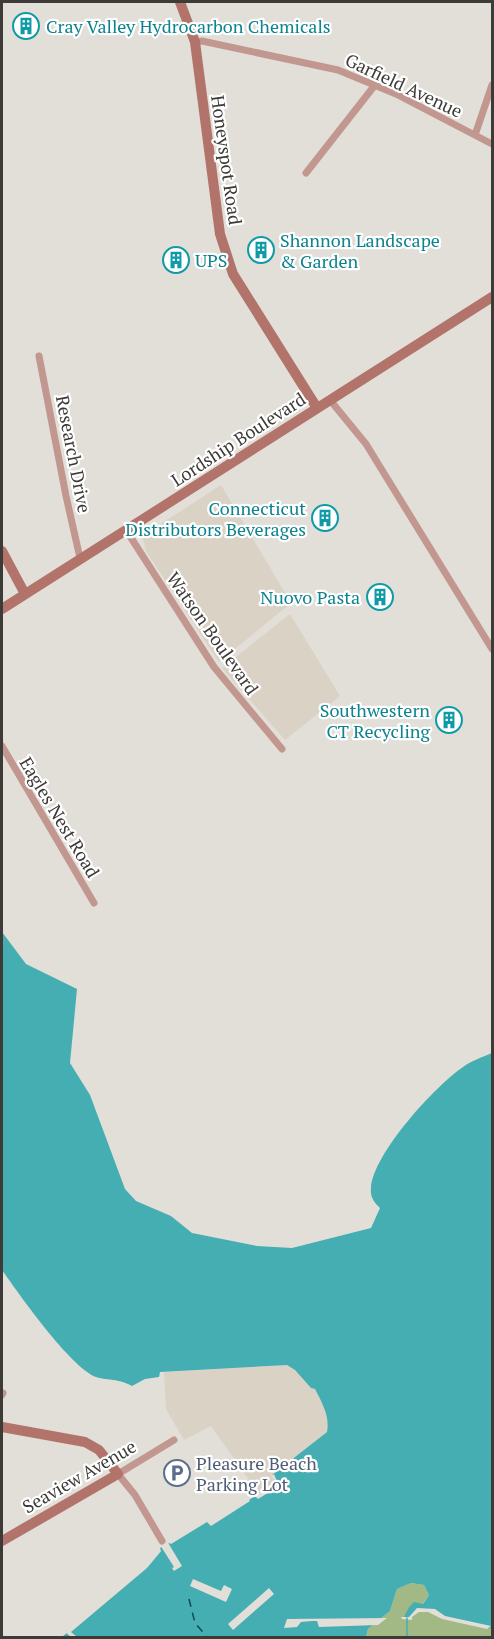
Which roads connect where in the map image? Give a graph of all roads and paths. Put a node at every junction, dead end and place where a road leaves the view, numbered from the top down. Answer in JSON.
{"nodes":[{"id":1,"x":180,"y":2,"type":"edge"},
{"id":2,"x":195,"y":42,"type":"junction"},
{"id":3,"x":375,"y":85,"type":"junction"},
{"id":4,"x":492,"y":85,"type":"edge"},
{"id":5,"x":475,"y":135,"type":"junction"},
{"id":6,"x":492,"y":144,"type":"edge"},
{"id":7,"x":306,"y":173,"type":"dead end"},
{"id":8,"x":492,"y":297,"type":"edge"},
{"id":9,"x":39,"y":356,"type":"dead end"},
{"id":10,"x":330,"y":400,"type":"junction"},
{"id":11,"x":317,"y":408,"type":"junction"},
{"id":12,"x":126,"y":530,"type":"junction"},
{"id":13,"x":2,"y":551,"type":"edge"},
{"id":14,"x":80,"y":558,"type":"junction"},
{"id":15,"x":25,"y":594,"type":"junction"},
{"id":16,"x":2,"y":609,"type":"edge"},
{"id":17,"x":492,"y":648,"type":"edge"},
{"id":18,"x":2,"y":746,"type":"edge"},
{"id":19,"x":282,"y":749,"type":"dead end"},
{"id":20,"x":94,"y":903,"type":"dead end"},
{"id":21,"x":2,"y":1427,"type":"edge"},
{"id":22,"x":174,"y":1440,"type":"dead end"},
{"id":23,"x":118,"y":1474,"type":"junction"},
{"id":24,"x":2,"y":1541,"type":"edge"},
{"id":25,"x":162,"y":1541,"type":"dead end"}],
"edges":[{"from":1,"to":2,"type":"main road","name":"Honeyspot Road"},
{"from":2,"to":3,"type":"street","name":"Garfield Avenue"},
{"from":2,"to":11,"type":"main road","name":"Honeyspot Road"},
{"from":3,"to":5,"type":"street","name":"Garfield Avenue"},
{"from":3,"to":7,"type":"street"},
{"from":4,"to":5,"type":"street"},
{"from":5,"to":6,"type":"street","name":"Garfield Avenue"},
{"from":8,"to":10,"type":"main road","name":"Lordship Boulevard"},
{"from":9,"to":14,"type":"street","name":"Research Drive"},
{"from":10,"to":11,"type":"main road","name":"Lordship Boulevard"},
{"from":10,"to":17,"type":"street"},
{"from":11,"to":12,"type":"main road","name":"Lordship Boulevard"},
{"from":12,"to":14,"type":"main road","name":"Lordship Boulevard"},
{"from":12,"to":19,"type":"street","name":"Watson Boulevard"},
{"from":13,"to":15,"type":"main road"},
{"from":14,"to":15,"type":"main road","name":"Lordship Boulevard"},
{"from":15,"to":16,"type":"main road","name":"Lordship Boulevard"},
{"from":18,"to":20,"type":"street","name":"Eagles Nest Road"},
{"from":21,"to":23,"type":"main road"},
{"from":22,"to":23,"type":"street","name":"Seaview Avenue"},
{"from":23,"to":24,"type":"main road","name":"Seaview Avenue"},
{"from":23,"to":25,"type":"street"}]}
